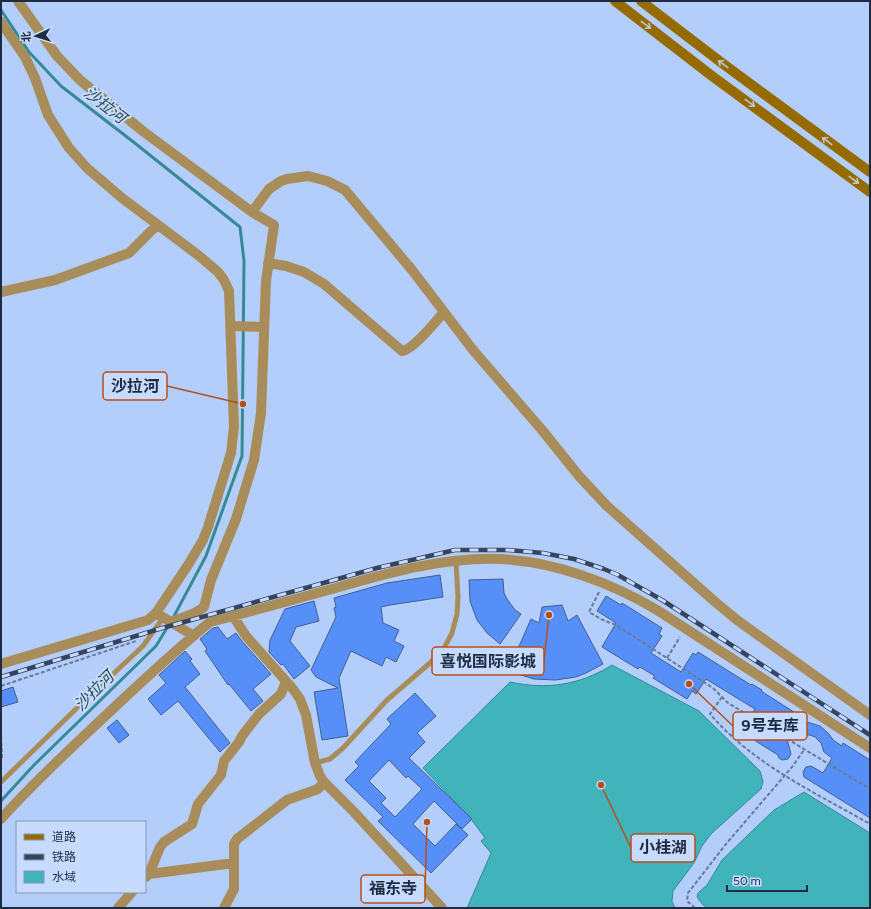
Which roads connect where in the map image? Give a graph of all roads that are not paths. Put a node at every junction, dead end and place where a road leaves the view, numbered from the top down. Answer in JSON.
{"nodes":[{"id":1,"x":18,"y":1,"type":"edge"},
{"id":2,"x":615,"y":1,"type":"edge"},
{"id":3,"x":641,"y":1,"type":"edge"},
{"id":4,"x":1,"y":22,"type":"edge"},
{"id":5,"x":870,"y":172,"type":"edge"},
{"id":6,"x":870,"y":192,"type":"edge"},
{"id":7,"x":252,"y":212,"type":"junction"},
{"id":8,"x":158,"y":225,"type":"junction"},
{"id":9,"x":268,"y":263,"type":"junction"},
{"id":10,"x":1,"y":292,"type":"edge"},
{"id":11,"x":444,"y":312,"type":"junction"},
{"id":12,"x":232,"y":326,"type":"junction"},
{"id":13,"x":261,"y":327,"type":"junction"},
{"id":14,"x":456,"y":562,"type":"junction"},
{"id":15,"x":232,"y":616,"type":"junction"},
{"id":16,"x":164,"y":618,"type":"junction"},
{"id":17,"x":190,"y":633,"type":"junction"},
{"id":18,"x":1,"y":664,"type":"edge"},
{"id":19,"x":286,"y":681,"type":"junction"},
{"id":20,"x":870,"y":715,"type":"edge"},
{"id":21,"x":870,"y":748,"type":"edge"},
{"id":22,"x":315,"y":763,"type":"junction"},
{"id":23,"x":1,"y":782,"type":"edge"},
{"id":24,"x":324,"y":782,"type":"junction"},
{"id":25,"x":1,"y":819,"type":"edge"},
{"id":26,"x":234,"y":863,"type":"junction"},
{"id":27,"x":147,"y":877,"type":"edge"},
{"id":28,"x":131,"y":893,"type":"edge"},
{"id":29,"x":118,"y":908,"type":"edge"},
{"id":30,"x":224,"y":908,"type":"edge"},
{"id":31,"x":442,"y":908,"type":"edge"}],
"edges":[{"from":1,"to":7,"type":"street"},
{"from":2,"to":6,"type":"main road","one_way":true},
{"from":5,"to":3,"type":"main road","one_way":true},
{"from":4,"to":8,"type":"street"},
{"from":7,"to":9,"type":"street"},
{"from":7,"to":11,"type":"street"},
{"from":8,"to":10,"type":"street"},
{"from":8,"to":12,"type":"street"},
{"from":9,"to":11,"type":"street"},
{"from":9,"to":13,"type":"street"},
{"from":11,"to":20,"type":"street"},
{"from":12,"to":13,"type":"street"},
{"from":12,"to":16,"type":"street"},
{"from":13,"to":16,"type":"street"},
{"from":14,"to":15,"type":"street"},
{"from":14,"to":21,"type":"street"},
{"from":14,"to":22,"type":"lane"},
{"from":15,"to":17,"type":"street"},
{"from":15,"to":19,"type":"street"},
{"from":16,"to":17,"type":"street"},
{"from":16,"to":18,"type":"street"},
{"from":16,"to":23,"type":"lane"},
{"from":17,"to":25,"type":"street"},
{"from":19,"to":22,"type":"street"},
{"from":19,"to":27,"type":"street"},
{"from":22,"to":24,"type":"street"},
{"from":24,"to":26,"type":"street"},
{"from":24,"to":31,"type":"street"},
{"from":26,"to":27,"type":"street"},
{"from":26,"to":30,"type":"street"},
{"from":28,"to":29,"type":"street"}]}
